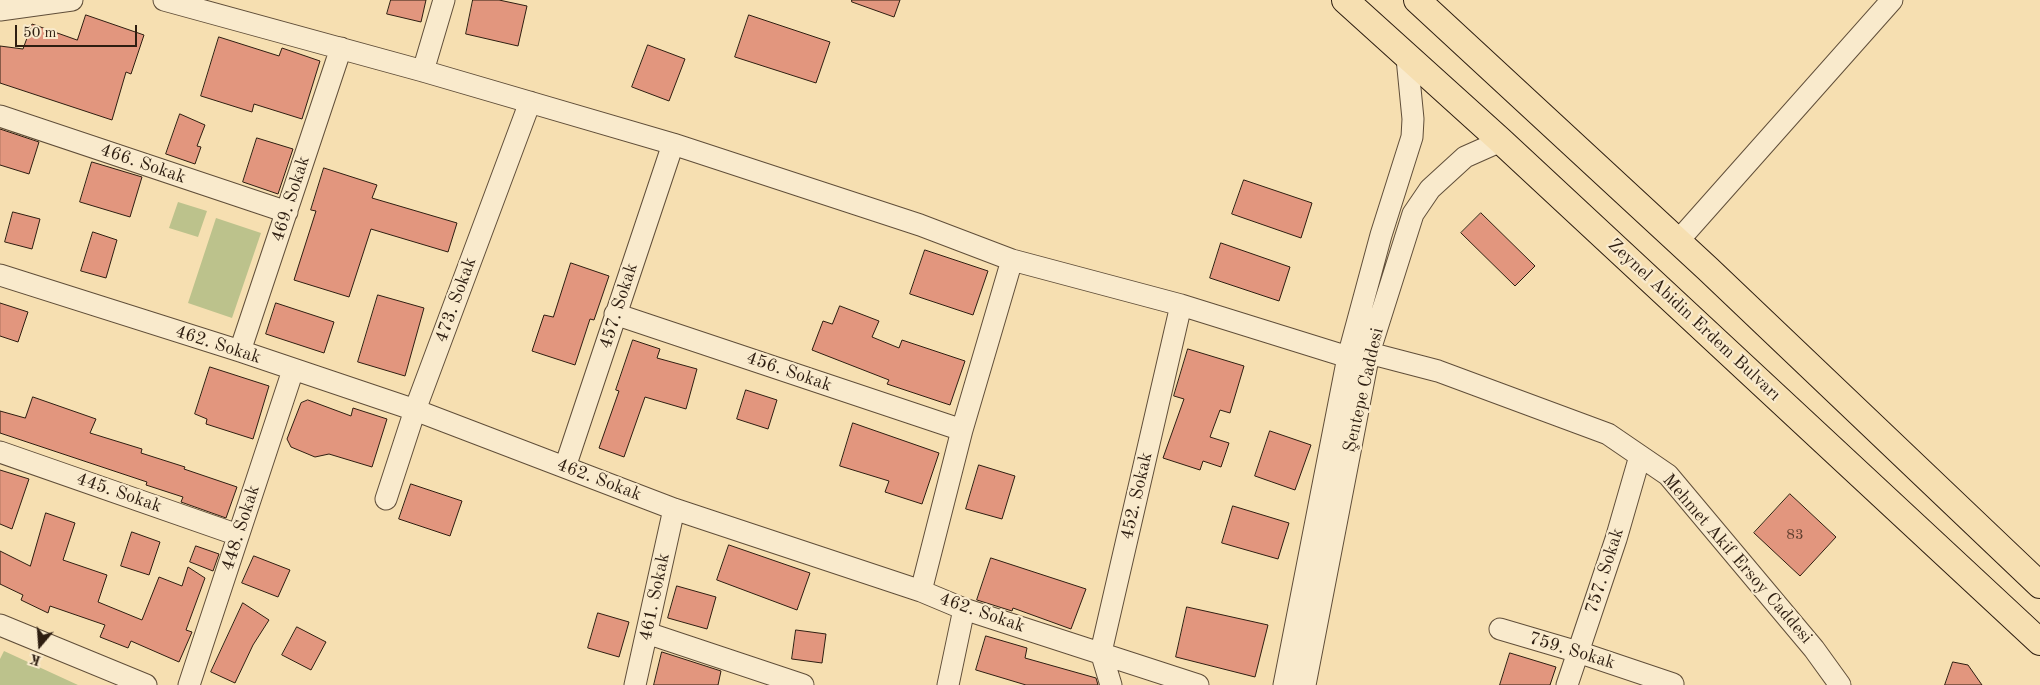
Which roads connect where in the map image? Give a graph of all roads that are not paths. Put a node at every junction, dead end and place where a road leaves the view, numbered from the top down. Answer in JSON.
{"nodes":[{"id":1,"x":72,"y":0,"type":"edge"},
{"id":2,"x":165,"y":0,"type":"edge"},
{"id":3,"x":444,"y":0,"type":"edge"},
{"id":4,"x":1345,"y":0,"type":"edge"},
{"id":5,"x":1417,"y":0,"type":"edge"},
{"id":6,"x":1892,"y":0,"type":"edge"},
{"id":7,"x":9,"y":5,"type":"edge"},
{"id":8,"x":341,"y":48,"type":"junction"},
{"id":9,"x":1407,"y":58,"type":"junction"},
{"id":10,"x":423,"y":70,"type":"junction"},
{"id":11,"x":530,"y":102,"type":"junction"},
{"id":12,"x":0,"y":116,"type":"edge"},
{"id":13,"x":1501,"y":141,"type":"junction"},
{"id":14,"x":673,"y":144,"type":"junction"},
{"id":15,"x":287,"y":212,"type":"junction"},
{"id":16,"x":1678,"y":241,"type":"junction"},
{"id":17,"x":1012,"y":260,"type":"junction"},
{"id":18,"x":0,"y":275,"type":"edge"},
{"id":19,"x":1181,"y":305,"type":"junction"},
{"id":20,"x":615,"y":314,"type":"junction"},
{"id":21,"x":240,"y":351,"type":"junction"},
{"id":22,"x":1369,"y":353,"type":"junction"},
{"id":23,"x":1348,"y":357,"type":"junction"},
{"id":24,"x":293,"y":370,"type":"junction"},
{"id":25,"x":415,"y":410,"type":"junction"},
{"id":26,"x":962,"y":430,"type":"junction"},
{"id":27,"x":0,"y":452,"type":"edge"},
{"id":28,"x":1640,"y":456,"type":"junction"},
{"id":29,"x":565,"y":467,"type":"junction"},
{"id":30,"x":386,"y":499,"type":"dead end"},
{"id":31,"x":674,"y":509,"type":"junction"},
{"id":32,"x":238,"y":535,"type":"junction"},
{"id":33,"x":2040,"y":585,"type":"edge"},
{"id":34,"x":921,"y":591,"type":"junction"},
{"id":35,"x":964,"y":609,"type":"junction"},
{"id":36,"x":0,"y":625,"type":"edge"},
{"id":37,"x":1500,"y":629,"type":"dead end"},
{"id":38,"x":647,"y":633,"type":"junction"},
{"id":39,"x":2040,"y":642,"type":"edge"},
{"id":40,"x":1100,"y":652,"type":"junction"},
{"id":41,"x":1578,"y":652,"type":"junction"},
{"id":42,"x":794,"y":684,"type":"edge"},
{"id":43,"x":1673,"y":684,"type":"edge"},
{"id":44,"x":146,"y":685,"type":"edge"},
{"id":45,"x":189,"y":685,"type":"edge"},
{"id":46,"x":635,"y":685,"type":"edge"},
{"id":47,"x":948,"y":685,"type":"edge"},
{"id":48,"x":1112,"y":685,"type":"edge"},
{"id":49,"x":1198,"y":685,"type":"edge"},
{"id":50,"x":1284,"y":685,"type":"edge"},
{"id":51,"x":1305,"y":685,"type":"edge"},
{"id":52,"x":1567,"y":685,"type":"edge"},
{"id":53,"x":1840,"y":685,"type":"edge"}],
"edges":[{"from":1,"to":7,"type":"street"},
{"from":2,"to":8,"type":"street"},
{"from":3,"to":10,"type":"street"},
{"from":4,"to":9,"type":"main road","name":"Zeynel Abidin Erdem Bulvarı"},
{"from":5,"to":16,"type":"main road"},
{"from":6,"to":16,"type":"street"},
{"from":8,"to":10,"type":"street"},
{"from":8,"to":15,"type":"street","name":"469. Sokak"},
{"from":9,"to":13,"type":"main road","name":"Zeynel Abidin Erdem Bulvarı"},
{"from":9,"to":23,"type":"street"},
{"from":10,"to":11,"type":"street"},
{"from":11,"to":14,"type":"street"},
{"from":11,"to":25,"type":"street","name":"473. Sokak"},
{"from":12,"to":15,"type":"street","name":"466. Sokak"},
{"from":13,"to":22,"type":"street","name":"Şentepe Caddesi"},
{"from":13,"to":39,"type":"main road","name":"Zeynel Abidin Erdem Bulvarı"},
{"from":14,"to":17,"type":"street"},
{"from":14,"to":20,"type":"street","name":"457. Sokak"},
{"from":15,"to":21,"type":"street","name":"469. Sokak"},
{"from":16,"to":33,"type":"main road"},
{"from":17,"to":19,"type":"street"},
{"from":17,"to":26,"type":"street"},
{"from":18,"to":21,"type":"street","name":"462. Sokak"},
{"from":19,"to":23,"type":"street"},
{"from":19,"to":40,"type":"street","name":"452. Sokak"},
{"from":20,"to":26,"type":"street","name":"456. Sokak"},
{"from":20,"to":29,"type":"street","name":"457. Sokak"},
{"from":21,"to":24,"type":"street","name":"462. Sokak"},
{"from":22,"to":28,"type":"street","name":"Mehmet Akif Ersoy Caddesi"},
{"from":22,"to":51,"type":"street","name":"Şentepe Caddesi"},
{"from":23,"to":50,"type":"street"},
{"from":24,"to":25,"type":"street","name":"462. Sokak"},
{"from":24,"to":32,"type":"street","name":"448. Sokak"},
{"from":25,"to":29,"type":"street","name":"462. Sokak"},
{"from":25,"to":30,"type":"street","name":"473. Sokak"},
{"from":26,"to":34,"type":"street"},
{"from":27,"to":32,"type":"street","name":"445. Sokak"},
{"from":28,"to":41,"type":"street","name":"757. Sokak"},
{"from":28,"to":53,"type":"street","name":"Mehmet Akif Ersoy Caddesi"},
{"from":29,"to":31,"type":"street","name":"462. Sokak"},
{"from":31,"to":34,"type":"street","name":"462. Sokak"},
{"from":31,"to":38,"type":"street","name":"461. Sokak"},
{"from":32,"to":45,"type":"street","name":"448. Sokak"},
{"from":34,"to":35,"type":"street","name":"462. Sokak"},
{"from":35,"to":40,"type":"street","name":"462. Sokak"},
{"from":35,"to":47,"type":"street"},
{"from":36,"to":44,"type":"street"},
{"from":37,"to":41,"type":"street","name":"759. Sokak"},
{"from":38,"to":42,"type":"street"},
{"from":38,"to":46,"type":"street","name":"461. Sokak"},
{"from":40,"to":48,"type":"street"},
{"from":40,"to":49,"type":"street","name":"462. Sokak"},
{"from":41,"to":43,"type":"street","name":"759. Sokak"},
{"from":41,"to":52,"type":"street","name":"757. Sokak"}]}
